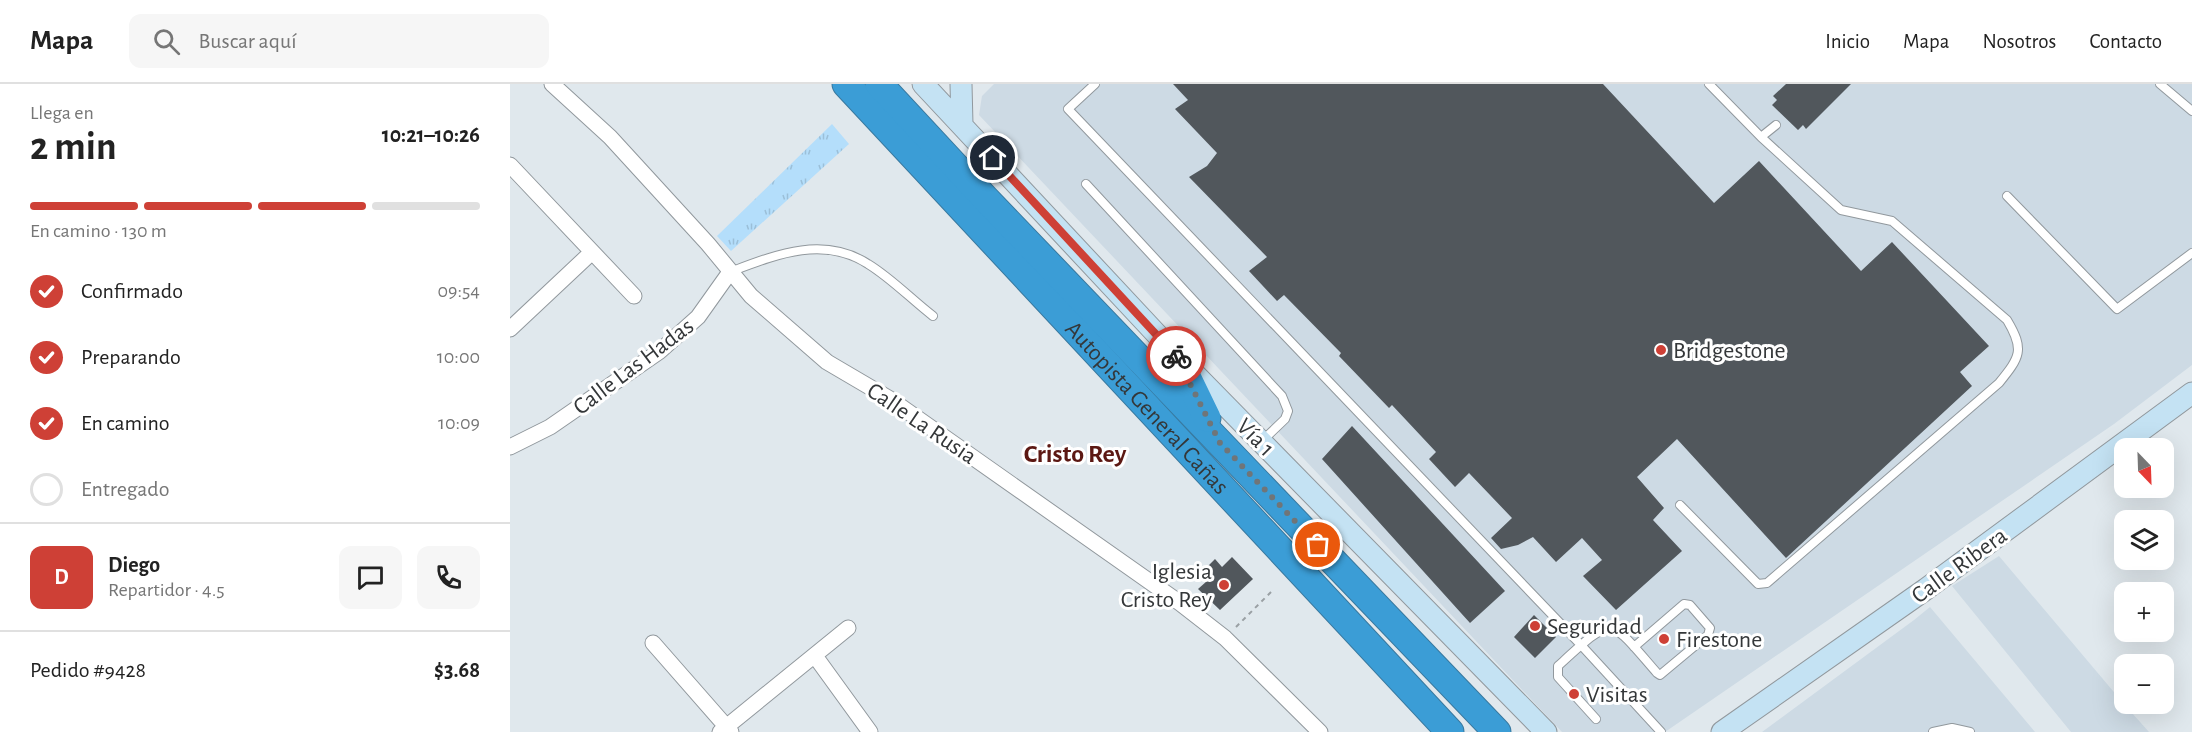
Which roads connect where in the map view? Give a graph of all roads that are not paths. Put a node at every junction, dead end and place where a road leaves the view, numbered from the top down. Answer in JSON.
{"nodes":[{"id":1,"x":552,"y":84,"type":"edge"},
{"id":2,"x":846,"y":84,"type":"edge"},
{"id":3,"x":879,"y":84,"type":"edge"},
{"id":4,"x":923,"y":84,"type":"edge"},
{"id":5,"x":961,"y":84,"type":"edge"},
{"id":6,"x":1095,"y":84,"type":"edge"},
{"id":7,"x":1709,"y":84,"type":"edge"},
{"id":8,"x":2160,"y":84,"type":"edge"},
{"id":9,"x":2192,"y":111,"type":"edge"},
{"id":10,"x":962,"y":124,"type":"junction"},
{"id":11,"x":1776,"y":125,"type":"dead end"},
{"id":12,"x":1761,"y":137,"type":"junction"},
{"id":13,"x":510,"y":165,"type":"edge"},
{"id":14,"x":1086,"y":184,"type":"dead end"},
{"id":15,"x":2007,"y":196,"type":"dead end"},
{"id":16,"x":592,"y":252,"type":"junction"},
{"id":17,"x":2192,"y":253,"type":"edge"},
{"id":18,"x":730,"y":272,"type":"junction"},
{"id":19,"x":634,"y":296,"type":"dead end"},
{"id":20,"x":933,"y":316,"type":"dead end"},
{"id":21,"x":512,"y":323,"type":"edge"},
{"id":22,"x":1177,"y":356,"type":"junction"},
{"id":23,"x":2192,"y":393,"type":"edge"},
{"id":24,"x":1261,"y":442,"type":"junction"},
{"id":25,"x":1220,"y":443,"type":"junction"},
{"id":26,"x":510,"y":447,"type":"edge"},
{"id":27,"x":1680,"y":505,"type":"dead end"},
{"id":28,"x":848,"y":628,"type":"dead end"},
{"id":29,"x":653,"y":643,"type":"dead end"},
{"id":30,"x":1581,"y":645,"type":"junction"},
{"id":31,"x":1634,"y":647,"type":"junction"},
{"id":32,"x":814,"y":656,"type":"junction"},
{"id":33,"x":1596,"y":719,"type":"dead end"},
{"id":34,"x":726,"y":730,"type":"edge"},
{"id":35,"x":870,"y":732,"type":"edge"},
{"id":36,"x":1320,"y":732,"type":"edge"},
{"id":37,"x":1450,"y":732,"type":"edge"},
{"id":38,"x":1497,"y":732,"type":"edge"},
{"id":39,"x":1546,"y":732,"type":"edge"},
{"id":40,"x":1661,"y":732,"type":"edge"},
{"id":41,"x":1722,"y":732,"type":"edge"},
{"id":42,"x":1933,"y":732,"type":"edge"},
{"id":43,"x":1970,"y":732,"type":"edge"}],
"edges":[{"from":1,"to":18,"type":"street","name":"Calle La Rusia"},
{"from":2,"to":37,"type":"highway","name":"Autopista General Cañas"},
{"from":3,"to":25,"type":"highway","name":"Autopista General Cañas"},
{"from":4,"to":10,"type":"street","name":"Vía 1"},
{"from":5,"to":10,"type":"street"},
{"from":6,"to":30,"type":"lane"},
{"from":7,"to":12,"type":"lane"},
{"from":8,"to":9,"type":"lane"},
{"from":10,"to":22,"type":"street","name":"Vía 1"},
{"from":11,"to":12,"type":"lane"},
{"from":12,"to":27,"type":"lane"},
{"from":13,"to":16,"type":"street"},
{"from":14,"to":24,"type":"lane"},
{"from":15,"to":17,"type":"lane"},
{"from":16,"to":19,"type":"street"},
{"from":16,"to":21,"type":"street"},
{"from":18,"to":20,"type":"lane"},
{"from":18,"to":26,"type":"street","name":"Calle Las Hadas"},
{"from":18,"to":36,"type":"street","name":"Calle La Rusia"},
{"from":22,"to":24,"type":"street","name":"Vía 1"},
{"from":22,"to":25,"type":"highway"},
{"from":23,"to":41,"type":"street","name":"Calle Ribera"},
{"from":24,"to":39,"type":"street","name":"Vía 1"},
{"from":25,"to":38,"type":"highway","name":"Autopista General Cañas"},
{"from":28,"to":32,"type":"street"},
{"from":29,"to":34,"type":"street"},
{"from":30,"to":31,"type":"lane"},
{"from":30,"to":33,"type":"lane"},
{"from":30,"to":40,"type":"lane"},
{"from":31,"to":31,"type":"lane"},
{"from":32,"to":34,"type":"street"},
{"from":32,"to":35,"type":"street"},
{"from":42,"to":43,"type":"lane"}]}
